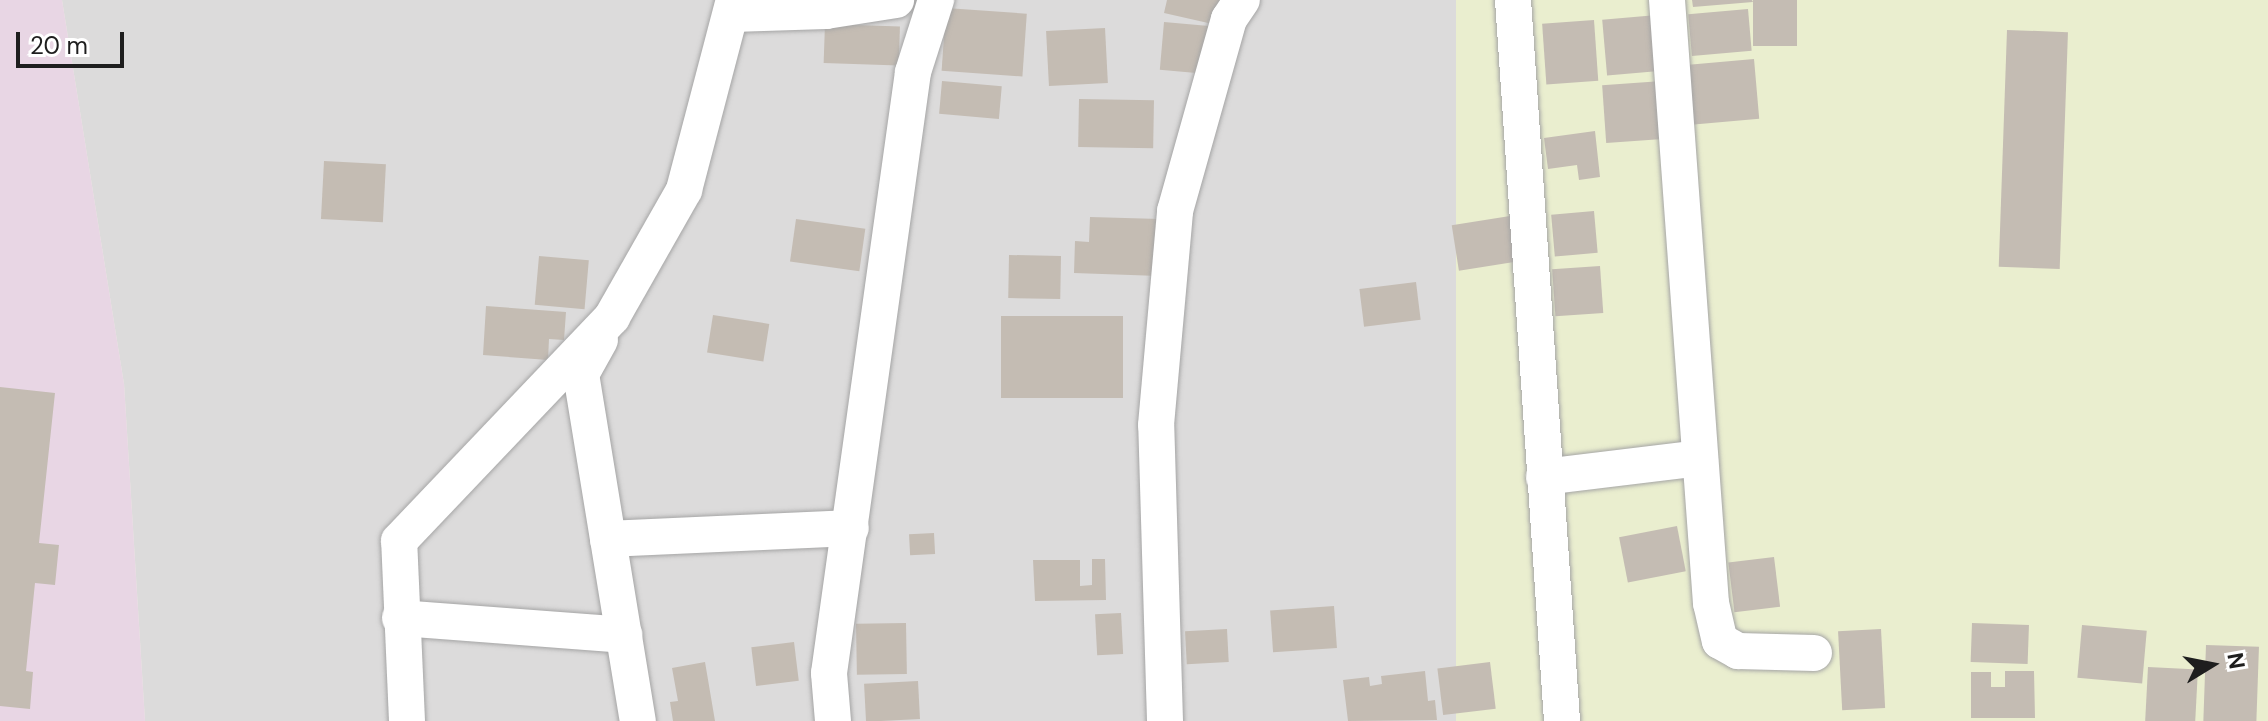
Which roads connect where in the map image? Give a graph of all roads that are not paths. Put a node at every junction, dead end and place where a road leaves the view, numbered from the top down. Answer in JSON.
{"nodes":[{"id":1,"x":896,"y":0,"type":"edge"},
{"id":2,"x":936,"y":0,"type":"edge"},
{"id":3,"x":1242,"y":0,"type":"edge"},
{"id":4,"x":1513,"y":0,"type":"edge"},
{"id":5,"x":1667,"y":0,"type":"edge"},
{"id":6,"x":733,"y":7,"type":"edge"},
{"id":7,"x":612,"y":317,"type":"junction"},
{"id":8,"x":1700,"y":458,"type":"junction"},
{"id":9,"x":1544,"y":477,"type":"junction"},
{"id":10,"x":851,"y":528,"type":"junction"},
{"id":11,"x":608,"y":539,"type":"junction"},
{"id":12,"x":400,"y":618,"type":"junction"},
{"id":13,"x":624,"y":635,"type":"junction"},
{"id":14,"x":1814,"y":653,"type":"dead end"},
{"id":15,"x":407,"y":721,"type":"edge"},
{"id":16,"x":638,"y":721,"type":"edge"},
{"id":17,"x":833,"y":721,"type":"edge"},
{"id":18,"x":1165,"y":721,"type":"edge"},
{"id":19,"x":1562,"y":721,"type":"edge"}],
"edges":[{"from":1,"to":6,"type":"street"},
{"from":2,"to":10,"type":"street"},
{"from":3,"to":18,"type":"street"},
{"from":4,"to":9,"type":"street"},
{"from":5,"to":8,"type":"street"},
{"from":6,"to":7,"type":"street"},
{"from":7,"to":11,"type":"street"},
{"from":7,"to":12,"type":"street"},
{"from":8,"to":9,"type":"street"},
{"from":8,"to":14,"type":"street"},
{"from":9,"to":19,"type":"street"},
{"from":10,"to":11,"type":"street"},
{"from":10,"to":17,"type":"street"},
{"from":11,"to":13,"type":"street"},
{"from":12,"to":13,"type":"street"},
{"from":12,"to":15,"type":"street"},
{"from":13,"to":16,"type":"street"}]}
